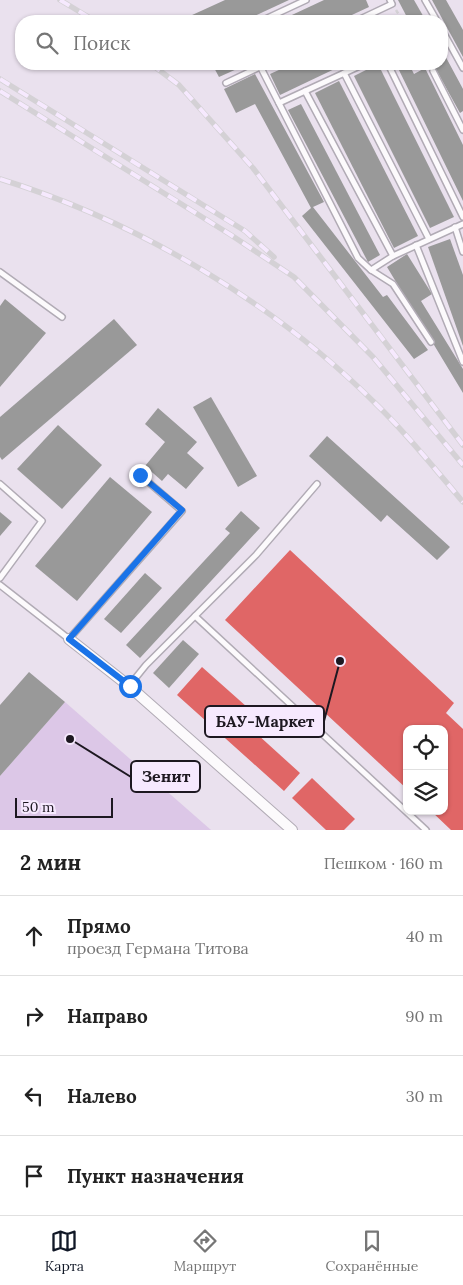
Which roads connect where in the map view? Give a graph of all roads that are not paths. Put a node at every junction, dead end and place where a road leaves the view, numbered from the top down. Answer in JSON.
{"nodes":[{"id":1,"x":306,"y":0,"type":"edge"},
{"id":2,"x":425,"y":0,"type":"edge"},
{"id":3,"x":391,"y":2,"type":"edge"},
{"id":4,"x":274,"y":15,"type":"edge"},
{"id":5,"x":367,"y":15,"type":"edge"},
{"id":6,"x":434,"y":15,"type":"edge"},
{"id":7,"x":448,"y":41,"type":"edge"},
{"id":8,"x":463,"y":68,"type":"edge"},
{"id":9,"x":253,"y":70,"type":"edge"},
{"id":10,"x":265,"y":70,"type":"edge"},
{"id":11,"x":351,"y":70,"type":"edge"},
{"id":12,"x":391,"y":70,"type":"edge"},
{"id":13,"x":434,"y":72,"type":"dead end"},
{"id":14,"x":344,"y":73,"type":"junction"},
{"id":15,"x":226,"y":83,"type":"dead end"},
{"id":16,"x":306,"y":91,"type":"junction"},
{"id":17,"x":279,"y":103,"type":"junction"},
{"id":18,"x":463,"y":130,"type":"edge"},
{"id":19,"x":463,"y":218,"type":"edge"},
{"id":20,"x":463,"y":224,"type":"edge"},
{"id":21,"x":455,"y":227,"type":"junction"},
{"id":22,"x":430,"y":238,"type":"junction"},
{"id":23,"x":416,"y":245,"type":"junction"},
{"id":24,"x":463,"y":252,"type":"edge"},
{"id":25,"x":393,"y":256,"type":"junction"},
{"id":26,"x":370,"y":270,"type":"junction"},
{"id":27,"x":0,"y":272,"type":"edge"},
{"id":28,"x":62,"y":317,"type":"dead end"},
{"id":29,"x":431,"y":342,"type":"dead end"},
{"id":30,"x":463,"y":362,"type":"edge"},
{"id":31,"x":140,"y":475,"type":"dead end"},
{"id":32,"x":0,"y":484,"type":"edge"},
{"id":33,"x":317,"y":484,"type":"dead end"},
{"id":34,"x":0,"y":578,"type":"edge"},
{"id":35,"x":0,"y":585,"type":"edge"},
{"id":36,"x":195,"y":616,"type":"junction"},
{"id":37,"x":69,"y":639,"type":"junction"},
{"id":38,"x":130,"y":686,"type":"junction"},
{"id":39,"x":292,"y":830,"type":"edge"},
{"id":40,"x":426,"y":830,"type":"edge"}],
"edges":[{"from":1,"to":4,"type":"lane"},
{"from":2,"to":6,"type":"lane"},
{"from":3,"to":5,"type":"lane"},
{"from":7,"to":8,"type":"lane"},
{"from":9,"to":15,"type":"lane"},
{"from":10,"to":17,"type":"lane"},
{"from":11,"to":14,"type":"lane"},
{"from":12,"to":19,"type":"lane"},
{"from":13,"to":18,"type":"lane"},
{"from":14,"to":16,"type":"lane"},
{"from":14,"to":22,"type":"lane"},
{"from":16,"to":17,"type":"lane"},
{"from":16,"to":25,"type":"lane"},
{"from":17,"to":26,"type":"lane"},
{"from":20,"to":21,"type":"lane"},
{"from":21,"to":22,"type":"lane"},
{"from":21,"to":24,"type":"lane"},
{"from":22,"to":23,"type":"lane"},
{"from":23,"to":25,"type":"lane"},
{"from":23,"to":30,"type":"lane"},
{"from":25,"to":26,"type":"lane"},
{"from":26,"to":29,"type":"lane"},
{"from":27,"to":28,"type":"lane"},
{"from":31,"to":37,"type":"lane"},
{"from":32,"to":34,"type":"lane"},
{"from":33,"to":36,"type":"lane"},
{"from":35,"to":37,"type":"lane"},
{"from":36,"to":38,"type":"lane"},
{"from":36,"to":40,"type":"lane"},
{"from":37,"to":38,"type":"street"},
{"from":38,"to":39,"type":"street"}]}
